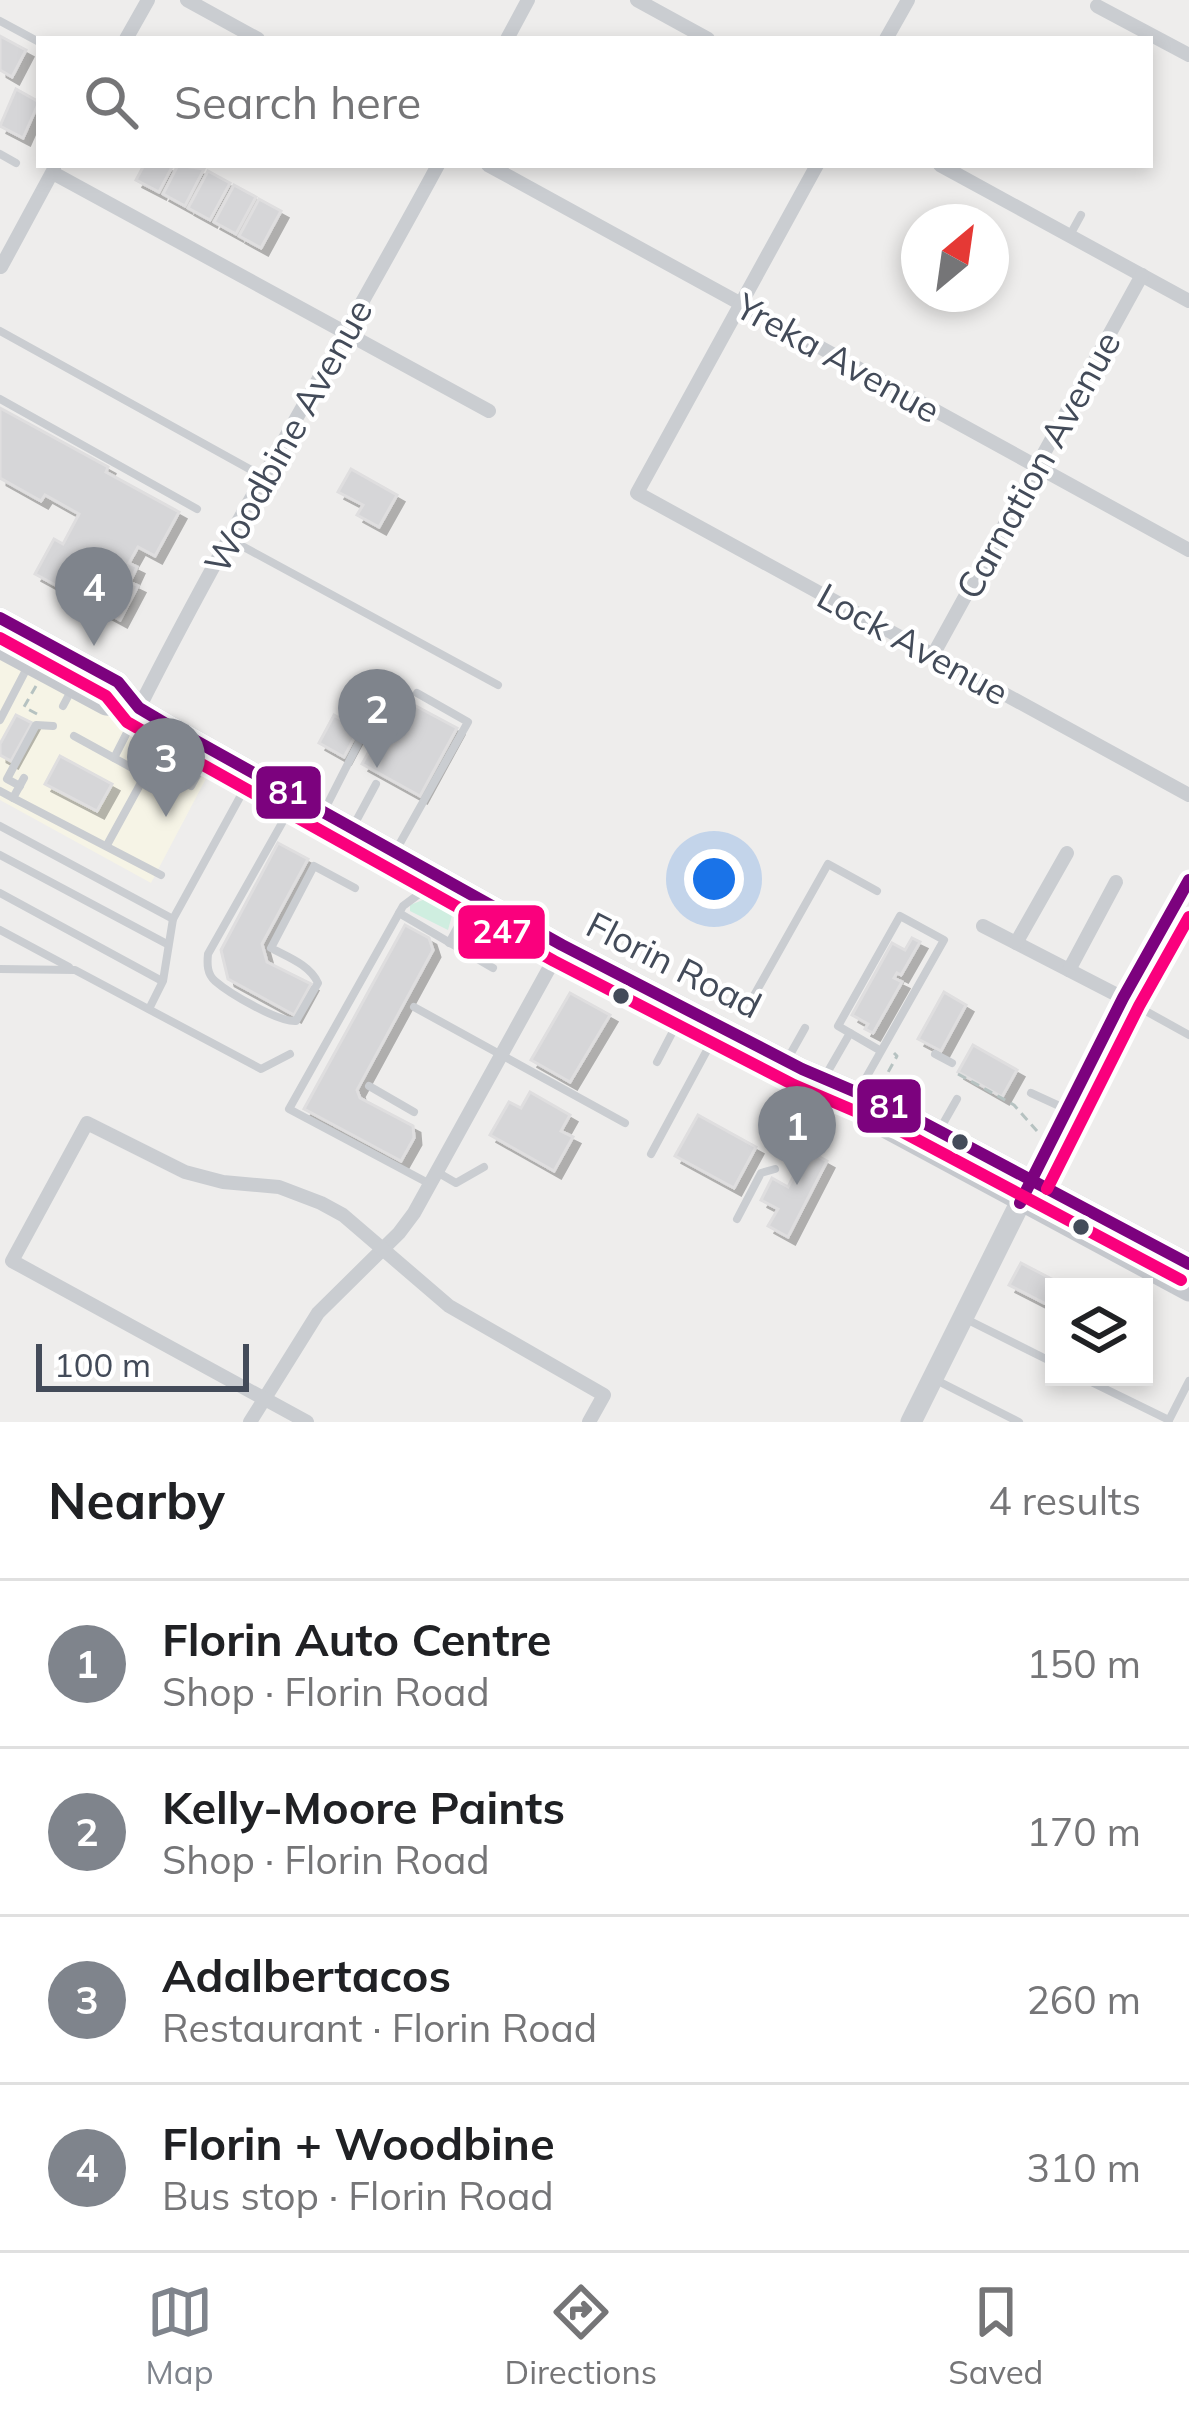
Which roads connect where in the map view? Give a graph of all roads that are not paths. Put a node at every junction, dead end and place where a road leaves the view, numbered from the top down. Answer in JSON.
{"nodes":[{"id":1,"x":148,"y":0,"type":"edge"},
{"id":2,"x":187,"y":0,"type":"edge"},
{"id":3,"x":528,"y":0,"type":"edge"},
{"id":4,"x":637,"y":0,"type":"edge"},
{"id":5,"x":908,"y":0,"type":"edge"},
{"id":6,"x":1097,"y":5,"type":"dead end"},
{"id":7,"x":0,"y":21,"type":"edge"},
{"id":8,"x":128,"y":36,"type":"edge"},
{"id":9,"x":253,"y":36,"type":"edge"},
{"id":10,"x":509,"y":36,"type":"edge"},
{"id":11,"x":703,"y":36,"type":"edge"},
{"id":12,"x":888,"y":36,"type":"edge"},
{"id":13,"x":36,"y":40,"type":"edge"},
{"id":14,"x":1189,"y":55,"type":"edge"},
{"id":15,"x":1,"y":158,"type":"edge"},
{"id":16,"x":16,"y":163,"type":"dead end"},
{"id":17,"x":436,"y":168,"type":"edge"},
{"id":18,"x":493,"y":168,"type":"edge"},
{"id":19,"x":815,"y":168,"type":"edge"},
{"id":20,"x":945,"y":168,"type":"edge"},
{"id":21,"x":55,"y":169,"type":"edge"},
{"id":22,"x":1081,"y":215,"type":"dead end"},
{"id":23,"x":1070,"y":236,"type":"junction"},
{"id":24,"x":1,"y":267,"type":"edge"},
{"id":25,"x":1142,"y":275,"type":"junction"},
{"id":26,"x":1189,"y":301,"type":"edge"},
{"id":27,"x":741,"y":304,"type":"junction"},
{"id":28,"x":0,"y":331,"type":"edge"},
{"id":29,"x":347,"y":333,"type":"junction"},
{"id":30,"x":0,"y":399,"type":"edge"},
{"id":31,"x":489,"y":411,"type":"dead end"},
{"id":32,"x":1037,"y":466,"type":"junction"},
{"id":33,"x":263,"y":477,"type":"junction"},
{"id":34,"x":196,"y":509,"type":"dead end"},
{"id":35,"x":229,"y":539,"type":"junction"},
{"id":36,"x":1189,"y":550,"type":"edge"},
{"id":37,"x":0,"y":618,"type":"edge"},
{"id":38,"x":0,"y":648,"type":"edge"},
{"id":39,"x":933,"y":655,"type":"junction"},
{"id":40,"x":34,"y":671,"type":"junction"},
{"id":41,"x":391,"y":679,"type":"dead end"},
{"id":42,"x":498,"y":686,"type":"dead end"},
{"id":43,"x":417,"y":693,"type":"dead end"},
{"id":44,"x":139,"y":708,"type":"junction"},
{"id":45,"x":0,"y":720,"type":"edge"},
{"id":46,"x":52,"y":726,"type":"dead end"},
{"id":47,"x":171,"y":727,"type":"junction"},
{"id":48,"x":74,"y":736,"type":"dead end"},
{"id":49,"x":212,"y":750,"type":"junction"},
{"id":50,"x":114,"y":758,"type":"junction"},
{"id":51,"x":151,"y":764,"type":"junction"},
{"id":52,"x":253,"y":774,"type":"junction"},
{"id":53,"x":145,"y":775,"type":"junction"},
{"id":54,"x":376,"y":784,"type":"dead end"},
{"id":55,"x":0,"y":791,"type":"edge"},
{"id":56,"x":1189,"y":795,"type":"edge"},
{"id":57,"x":13,"y":798,"type":"junction"},
{"id":58,"x":296,"y":799,"type":"junction"},
{"id":59,"x":323,"y":814,"type":"junction"},
{"id":60,"x":0,"y":826,"type":"edge"},
{"id":61,"x":351,"y":829,"type":"junction"},
{"id":62,"x":107,"y":845,"type":"junction"},
{"id":63,"x":394,"y":853,"type":"junction"},
{"id":64,"x":1066,"y":854,"type":"dead end"},
{"id":65,"x":0,"y":855,"type":"edge"},
{"id":66,"x":161,"y":875,"type":"dead end"},
{"id":67,"x":441,"y":878,"type":"junction"},
{"id":68,"x":1189,"y":880,"type":"edge"},
{"id":69,"x":1116,"y":882,"type":"dead end"},
{"id":70,"x":355,"y":888,"type":"dead end"},
{"id":71,"x":878,"y":891,"type":"dead end"},
{"id":72,"x":0,"y":893,"type":"edge"},
{"id":73,"x":474,"y":896,"type":"junction"},
{"id":74,"x":399,"y":913,"type":"junction"},
{"id":75,"x":173,"y":919,"type":"junction"},
{"id":76,"x":983,"y":926,"type":"dead end"},
{"id":77,"x":0,"y":929,"type":"edge"},
{"id":78,"x":449,"y":943,"type":"junction"},
{"id":79,"x":1016,"y":943,"type":"junction"},
{"id":80,"x":167,"y":944,"type":"junction"},
{"id":81,"x":562,"y":944,"type":"junction"},
{"id":82,"x":493,"y":968,"type":"dead end"},
{"id":83,"x":0,"y":969,"type":"edge"},
{"id":84,"x":75,"y":970,"type":"junction"},
{"id":85,"x":1069,"y":970,"type":"junction"},
{"id":86,"x":163,"y":981,"type":"junction"},
{"id":87,"x":1123,"y":998,"type":"junction"},
{"id":88,"x":752,"y":999,"type":"dead end"},
{"id":89,"x":414,"y":1007,"type":"dead end"},
{"id":90,"x":148,"y":1009,"type":"junction"},
{"id":91,"x":685,"y":1009,"type":"junction"},
{"id":92,"x":719,"y":1026,"type":"junction"},
{"id":93,"x":805,"y":1028,"type":"dead end"},
{"id":94,"x":850,"y":1033,"type":"junction"},
{"id":95,"x":1189,"y":1035,"type":"edge"},
{"id":96,"x":881,"y":1051,"type":"junction"},
{"id":97,"x":290,"y":1054,"type":"dead end"},
{"id":98,"x":501,"y":1054,"type":"junction"},
{"id":99,"x":935,"y":1054,"type":"dead end"},
{"id":100,"x":658,"y":1062,"type":"dead end"},
{"id":101,"x":952,"y":1063,"type":"dead end"},
{"id":102,"x":794,"y":1065,"type":"junction"},
{"id":103,"x":823,"y":1081,"type":"junction"},
{"id":104,"x":369,"y":1086,"type":"dead end"},
{"id":105,"x":858,"y":1092,"type":"junction"},
{"id":106,"x":1031,"y":1093,"type":"dead end"},
{"id":107,"x":957,"y":1099,"type":"dead end"},
{"id":108,"x":1067,"y":1109,"type":"junction"},
{"id":109,"x":414,"y":1112,"type":"dead end"},
{"id":110,"x":805,"y":1112,"type":"dead end"},
{"id":111,"x":625,"y":1123,"type":"dead end"},
{"id":112,"x":938,"y":1131,"type":"junction"},
{"id":113,"x":651,"y":1154,"type":"dead end"},
{"id":114,"x":484,"y":1167,"type":"dead end"},
{"id":115,"x":775,"y":1168,"type":"dead end"},
{"id":116,"x":433,"y":1178,"type":"junction"},
{"id":117,"x":1031,"y":1181,"type":"junction"},
{"id":118,"x":1020,"y":1202,"type":"junction"},
{"id":119,"x":737,"y":1219,"type":"dead end"},
{"id":120,"x":382,"y":1250,"type":"junction"},
{"id":121,"x":1188,"y":1260,"type":"edge"},
{"id":122,"x":1189,"y":1291,"type":"edge"},
{"id":123,"x":963,"y":1318,"type":"junction"},
{"id":124,"x":1045,"y":1359,"type":"edge"},
{"id":125,"x":932,"y":1378,"type":"junction"},
{"id":126,"x":1189,"y":1381,"type":"edge"},
{"id":127,"x":1100,"y":1386,"type":"edge"},
{"id":128,"x":265,"y":1399,"type":"junction"},
{"id":129,"x":1169,"y":1421,"type":"edge"},
{"id":130,"x":250,"y":1422,"type":"edge"},
{"id":131,"x":307,"y":1422,"type":"edge"},
{"id":132,"x":590,"y":1422,"type":"edge"},
{"id":133,"x":911,"y":1422,"type":"edge"},
{"id":134,"x":1019,"y":1422,"type":"edge"}],
"edges":[{"from":1,"to":8,"type":"street"},
{"from":2,"to":9,"type":"street"},
{"from":3,"to":10,"type":"street"},
{"from":4,"to":11,"type":"street"},
{"from":5,"to":12,"type":"street"},
{"from":6,"to":14,"type":"street"},
{"from":7,"to":13,"type":"lane"},
{"from":15,"to":16,"type":"lane"},
{"from":17,"to":29,"type":"street","name":"Woodbine Avenue"},
{"from":18,"to":27,"type":"street","name":"Yreka Avenue"},
{"from":19,"to":27,"type":"street"},
{"from":20,"to":23,"type":"street"},
{"from":21,"to":24,"type":"street"},
{"from":21,"to":29,"type":"street"},
{"from":22,"to":23,"type":"lane"},
{"from":23,"to":25,"type":"street"},
{"from":25,"to":26,"type":"street"},
{"from":25,"to":32,"type":"street","name":"Carnation Avenue"},
{"from":27,"to":32,"type":"street","name":"Yreka Avenue"},
{"from":27,"to":39,"type":"street","name":"Lock Avenue"},
{"from":28,"to":33,"type":"lane"},
{"from":29,"to":31,"type":"street"},
{"from":29,"to":33,"type":"street","name":"Woodbine Avenue"},
{"from":30,"to":34,"type":"lane"},
{"from":32,"to":36,"type":"street","name":"Yreka Avenue"},
{"from":32,"to":39,"type":"street","name":"Carnation Avenue"},
{"from":33,"to":35,"type":"street","name":"Woodbine Avenue"},
{"from":35,"to":42,"type":"lane"},
{"from":35,"to":44,"type":"street","name":"Woodbine Avenue"},
{"from":37,"to":44,"type":"main road","name":"Florin Road"},
{"from":38,"to":40,"type":"main road","name":"Florin Road"},
{"from":39,"to":56,"type":"street","name":"Lock Avenue"},
{"from":40,"to":44,"type":"main road","name":"Florin Road"},
{"from":40,"to":45,"type":"lane"},
{"from":41,"to":59,"type":"lane"},
{"from":43,"to":63,"type":"lane"},
{"from":44,"to":47,"type":"main road","name":"Florin Road"},
{"from":44,"to":50,"type":"lane"},
{"from":46,"to":57,"type":"lane"},
{"from":47,"to":49,"type":"main road","name":"Florin Road"},
{"from":47,"to":51,"type":"lane"},
{"from":48,"to":50,"type":"lane"},
{"from":49,"to":51,"type":"lane"},
{"from":49,"to":52,"type":"main road","name":"Florin Road"},
{"from":50,"to":53,"type":"lane"},
{"from":51,"to":53,"type":"lane"},
{"from":52,"to":58,"type":"main road","name":"Florin Road"},
{"from":52,"to":75,"type":"lane"},
{"from":53,"to":62,"type":"lane"},
{"from":54,"to":61,"type":"lane"},
{"from":55,"to":57,"type":"lane"},
{"from":57,"to":62,"type":"lane"},
{"from":58,"to":59,"type":"main road","name":"Florin Road"},
{"from":58,"to":70,"type":"lane"},
{"from":59,"to":61,"type":"main road","name":"Florin Road"},
{"from":60,"to":75,"type":"lane"},
{"from":61,"to":63,"type":"main road","name":"Florin Road"},
{"from":62,"to":66,"type":"lane"},
{"from":63,"to":67,"type":"main road","name":"Florin Road"},
{"from":64,"to":79,"type":"street"},
{"from":65,"to":80,"type":"lane"},
{"from":67,"to":73,"type":"main road","name":"Florin Road"},
{"from":67,"to":74,"type":"lane"},
{"from":68,"to":87,"type":"street"},
{"from":69,"to":85,"type":"street"},
{"from":71,"to":88,"type":"lane"},
{"from":72,"to":86,"type":"lane"},
{"from":73,"to":78,"type":"lane"},
{"from":73,"to":81,"type":"main road","name":"Florin Road"},
{"from":74,"to":78,"type":"lane"},
{"from":74,"to":116,"type":"lane"},
{"from":75,"to":80,"type":"lane"},
{"from":76,"to":79,"type":"street"},
{"from":77,"to":84,"type":"lane"},
{"from":78,"to":82,"type":"lane"},
{"from":79,"to":85,"type":"street"},
{"from":80,"to":86,"type":"lane"},
{"from":81,"to":91,"type":"main road","name":"Florin Road"},
{"from":81,"to":98,"type":"street"},
{"from":83,"to":84,"type":"lane"},
{"from":84,"to":90,"type":"lane"},
{"from":85,"to":87,"type":"street"},
{"from":86,"to":90,"type":"lane"},
{"from":87,"to":95,"type":"lane"},
{"from":87,"to":108,"type":"street"},
{"from":89,"to":98,"type":"lane"},
{"from":90,"to":97,"type":"lane"},
{"from":91,"to":92,"type":"main road","name":"Florin Road"},
{"from":91,"to":100,"type":"lane"},
{"from":92,"to":102,"type":"main road","name":"Florin Road"},
{"from":92,"to":113,"type":"lane"},
{"from":93,"to":102,"type":"lane"},
{"from":94,"to":96,"type":"lane"},
{"from":94,"to":96,"type":"lane"},
{"from":94,"to":103,"type":"lane"},
{"from":96,"to":105,"type":"lane"},
{"from":98,"to":111,"type":"lane"},
{"from":98,"to":116,"type":"street"},
{"from":99,"to":101,"type":"lane"},
{"from":102,"to":103,"type":"main road","name":"Florin Road"},
{"from":103,"to":105,"type":"main road","name":"Florin Road"},
{"from":103,"to":110,"type":"lane"},
{"from":103,"to":118,"type":"main road","name":"Florin Road"},
{"from":104,"to":109,"type":"lane"},
{"from":105,"to":112,"type":"main road","name":"Florin Road"},
{"from":106,"to":108,"type":"lane"},
{"from":107,"to":112,"type":"lane"},
{"from":108,"to":117,"type":"street"},
{"from":112,"to":117,"type":"main road","name":"Florin Road"},
{"from":114,"to":116,"type":"lane"},
{"from":115,"to":119,"type":"lane"},
{"from":116,"to":120,"type":"street"},
{"from":117,"to":118,"type":"street"},
{"from":117,"to":121,"type":"main road","name":"Florin Road"},
{"from":118,"to":122,"type":"main road","name":"Florin Road"},
{"from":118,"to":123,"type":"street"},
{"from":120,"to":128,"type":"street"},
{"from":120,"to":128,"type":"street"},
{"from":120,"to":132,"type":"street"},
{"from":123,"to":124,"type":"lane"},
{"from":123,"to":125,"type":"street"},
{"from":125,"to":133,"type":"street"},
{"from":125,"to":134,"type":"lane"},
{"from":126,"to":129,"type":"lane"},
{"from":127,"to":129,"type":"lane"},
{"from":128,"to":130,"type":"street"},
{"from":128,"to":131,"type":"street"}]}
